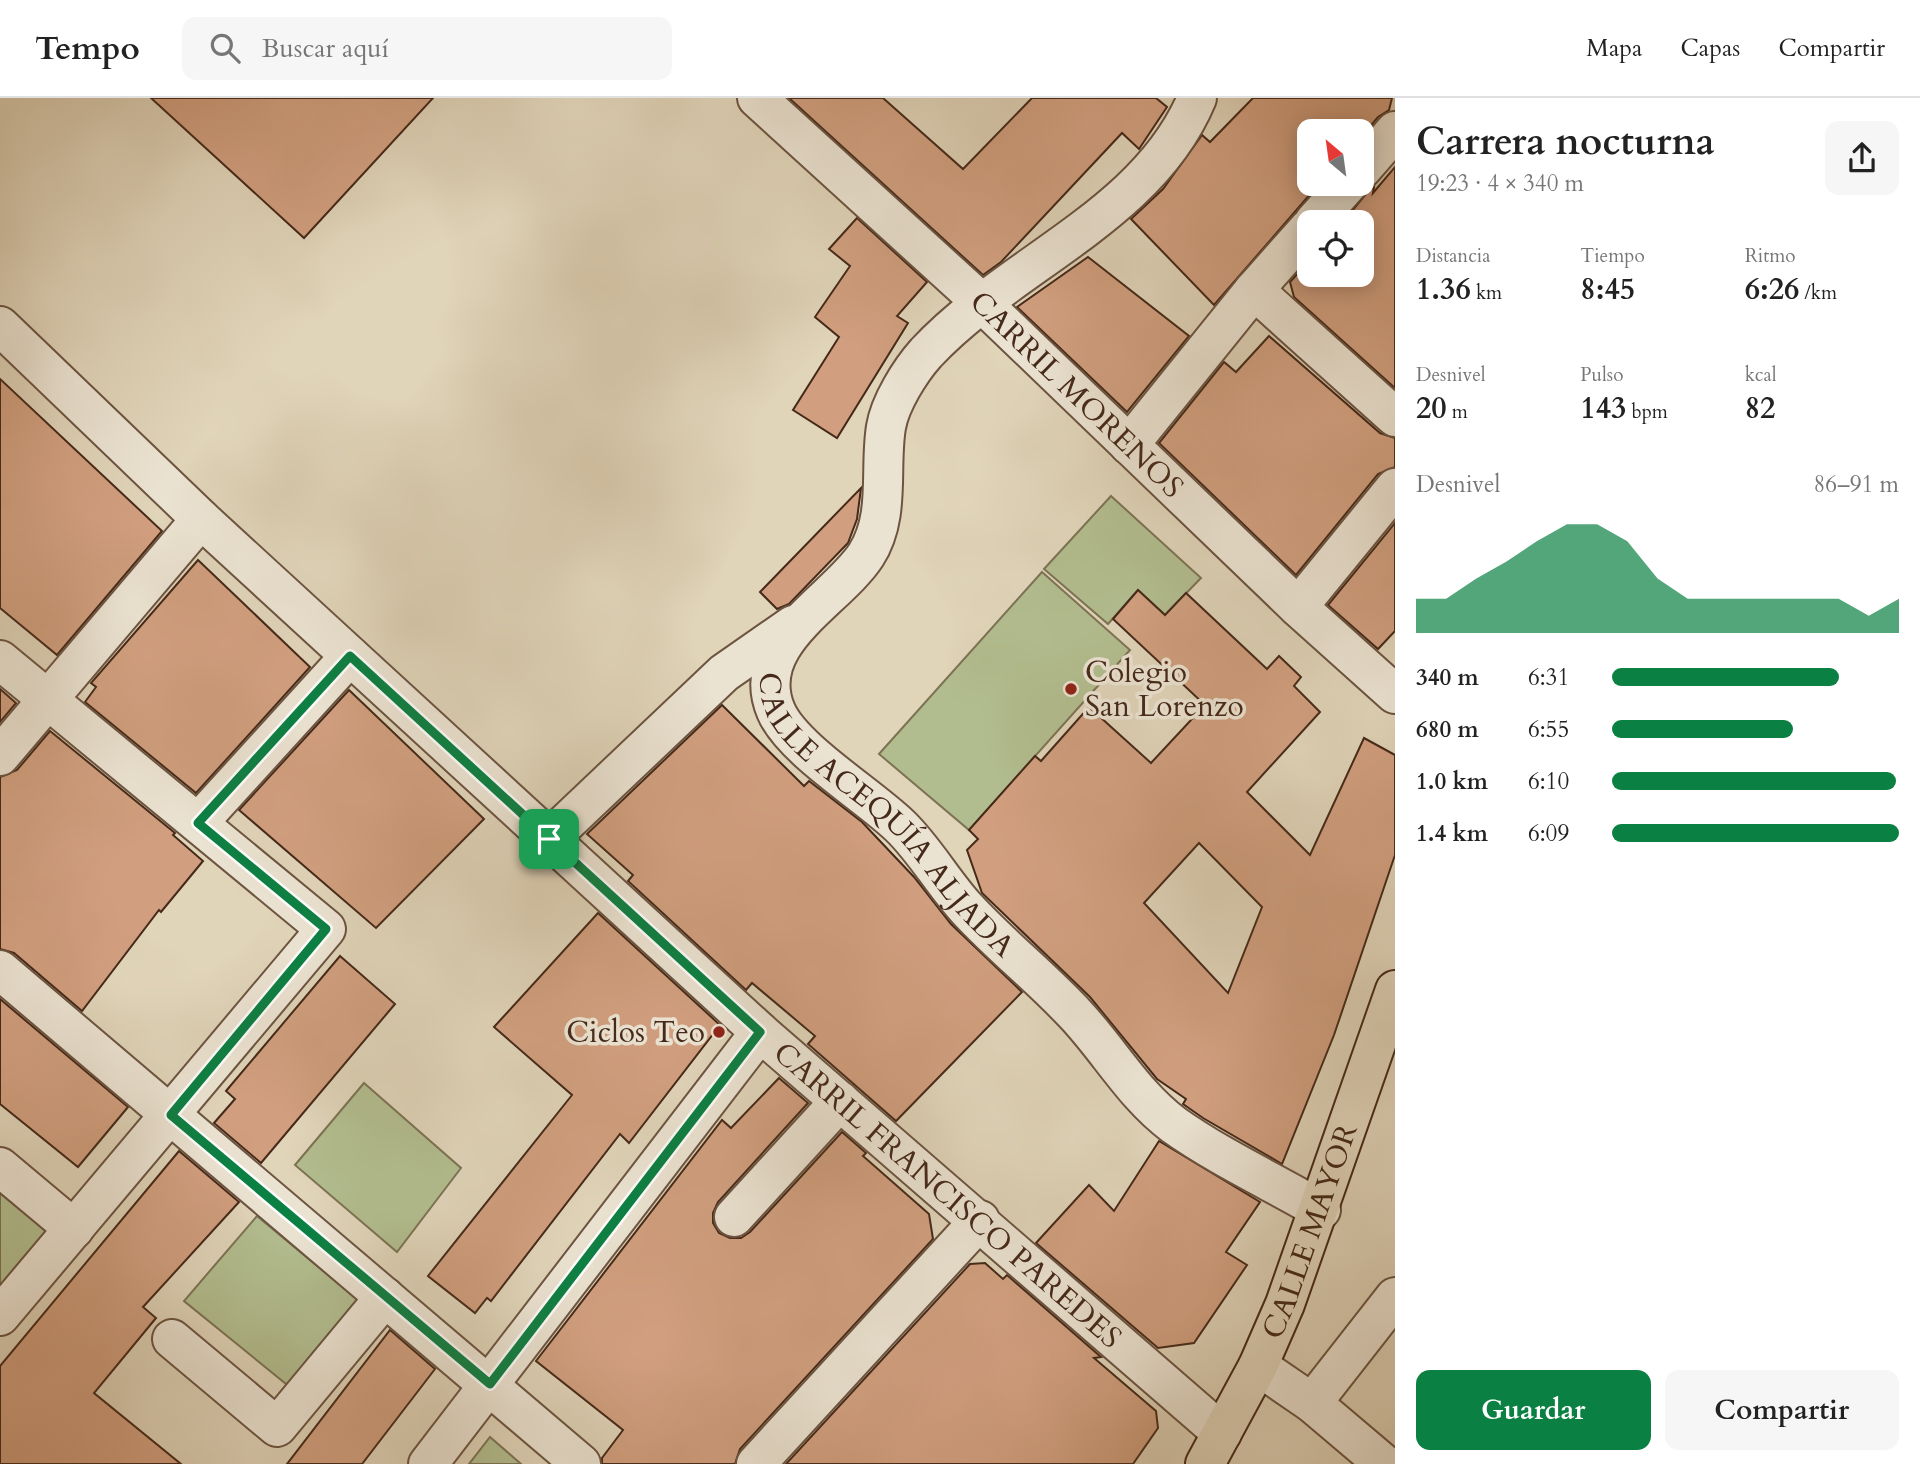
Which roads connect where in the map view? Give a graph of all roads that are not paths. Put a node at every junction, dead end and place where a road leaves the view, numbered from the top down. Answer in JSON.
{"nodes":[{"id":1,"x":757,"y":98,"type":"edge"},
{"id":2,"x":1198,"y":98,"type":"edge"},
{"id":3,"x":1395,"y":131,"type":"edge"},
{"id":4,"x":1374,"y":155,"type":"edge"},
{"id":5,"x":1337,"y":196,"type":"edge"},
{"id":6,"x":1325,"y":210,"type":"edge"},
{"id":7,"x":1297,"y":242,"type":"edge"},
{"id":8,"x":1254,"y":290,"type":"junction"},
{"id":9,"x":982,"y":303,"type":"junction"},
{"id":10,"x":0,"y":326,"type":"edge"},
{"id":11,"x":1395,"y":417,"type":"edge"},
{"id":12,"x":1129,"y":445,"type":"junction"},
{"id":13,"x":1395,"y":488,"type":"edge"},
{"id":14,"x":201,"y":519,"type":"junction"},
{"id":15,"x":1298,"y":607,"type":"junction"},
{"id":16,"x":803,"y":618,"type":"junction"},
{"id":17,"x":350,"y":656,"type":"junction"},
{"id":18,"x":0,"y":660,"type":"edge"},
{"id":19,"x":1395,"y":694,"type":"edge"},
{"id":20,"x":48,"y":700,"type":"junction"},
{"id":21,"x":0,"y":756,"type":"edge"},
{"id":22,"x":198,"y":823,"type":"junction"},
{"id":23,"x":549,"y":839,"type":"junction"},
{"id":24,"x":0,"y":970,"type":"edge"},
{"id":25,"x":1395,"y":990,"type":"edge"},
{"id":26,"x":760,"y":1032,"type":"junction"},
{"id":27,"x":840,"y":1101,"type":"junction"},
{"id":28,"x":171,"y":1115,"type":"junction"},
{"id":29,"x":0,"y":1167,"type":"edge"},
{"id":30,"x":1321,"y":1210,"type":"junction"},
{"id":31,"x":734,"y":1217,"type":"dead end"},
{"id":32,"x":979,"y":1220,"type":"junction"},
{"id":33,"x":74,"y":1229,"type":"junction"},
{"id":34,"x":385,"y":1297,"type":"junction"},
{"id":35,"x":1395,"y":1297,"type":"edge"},
{"id":36,"x":0,"y":1316,"type":"edge"},
{"id":37,"x":172,"y":1339,"type":"dead end"},
{"id":38,"x":1258,"y":1366,"type":"junction"},
{"id":39,"x":490,"y":1384,"type":"junction"},
{"id":40,"x":1312,"y":1403,"type":"junction"},
{"id":41,"x":1214,"y":1449,"type":"edge"},
{"id":42,"x":428,"y":1464,"type":"edge"},
{"id":43,"x":581,"y":1464,"type":"edge"},
{"id":44,"x":756,"y":1464,"type":"edge"},
{"id":45,"x":1384,"y":1464,"type":"edge"}],
"edges":[{"from":1,"to":9,"type":"street","name":"CARRIL MORENOS"},
{"from":2,"to":9,"type":"street","name":"CALLE ACEQUÍA ALJADA"},
{"from":3,"to":4,"type":"street"},
{"from":5,"to":6,"type":"street"},
{"from":7,"to":8,"type":"street"},
{"from":8,"to":11,"type":"street"},
{"from":8,"to":12,"type":"street"},
{"from":9,"to":12,"type":"street","name":"CARRIL MORENOS"},
{"from":9,"to":16,"type":"street","name":"CALLE ACEQUÍA ALJADA"},
{"from":10,"to":14,"type":"street","name":"CARRIL FRANCISCO PAREDES"},
{"from":12,"to":15,"type":"street","name":"CARRIL MORENOS"},
{"from":13,"to":15,"type":"street"},
{"from":14,"to":17,"type":"street","name":"CARRIL FRANCISCO PAREDES"},
{"from":14,"to":20,"type":"street"},
{"from":15,"to":19,"type":"street","name":"CARRIL MORENOS"},
{"from":16,"to":23,"type":"street"},
{"from":16,"to":30,"type":"street","name":"CALLE ACEQUÍA ALJADA"},
{"from":17,"to":22,"type":"street"},
{"from":17,"to":23,"type":"street","name":"CARRIL FRANCISCO PAREDES"},
{"from":18,"to":20,"type":"street"},
{"from":20,"to":21,"type":"street"},
{"from":20,"to":22,"type":"street"},
{"from":22,"to":28,"type":"street"},
{"from":23,"to":26,"type":"street","name":"CARRIL FRANCISCO PAREDES"},
{"from":24,"to":28,"type":"street"},
{"from":25,"to":30,"type":"main road","name":"CALLE MAYOR"},
{"from":26,"to":27,"type":"street","name":"CARRIL FRANCISCO PAREDES"},
{"from":26,"to":39,"type":"street"},
{"from":27,"to":31,"type":"street"},
{"from":27,"to":32,"type":"street","name":"CARRIL FRANCISCO PAREDES"},
{"from":28,"to":33,"type":"street"},
{"from":28,"to":34,"type":"street"},
{"from":29,"to":33,"type":"street"},
{"from":30,"to":38,"type":"main road","name":"CALLE MAYOR"},
{"from":32,"to":41,"type":"street","name":"CARRIL FRANCISCO PAREDES"},
{"from":32,"to":44,"type":"street"},
{"from":33,"to":36,"type":"street"},
{"from":34,"to":37,"type":"street"},
{"from":34,"to":39,"type":"street"},
{"from":35,"to":40,"type":"street"},
{"from":38,"to":40,"type":"street"},
{"from":38,"to":41,"type":"main road","name":"CALLE MAYOR"},
{"from":39,"to":42,"type":"street"},
{"from":39,"to":43,"type":"street"},
{"from":40,"to":45,"type":"street"}]}
